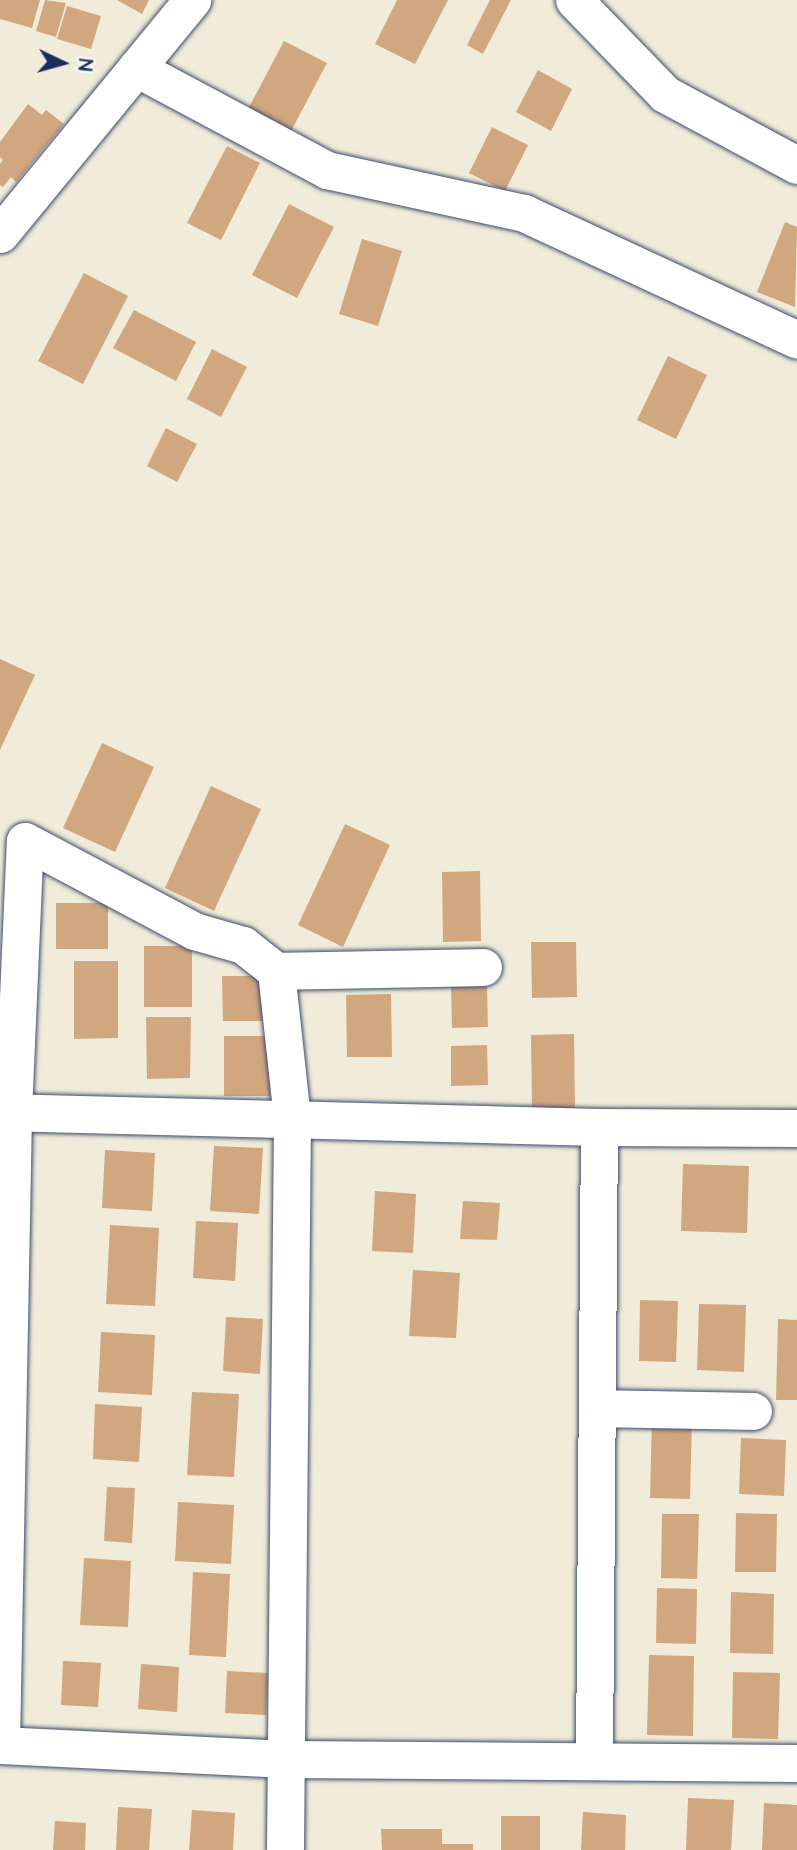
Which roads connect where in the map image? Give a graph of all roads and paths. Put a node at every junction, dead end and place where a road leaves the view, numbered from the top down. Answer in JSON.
{"nodes":[{"id":1,"x":192,"y":0,"type":"edge"},
{"id":2,"x":574,"y":0,"type":"edge"},
{"id":3,"x":136,"y":68,"type":"junction"},
{"id":4,"x":797,"y":165,"type":"edge"},
{"id":5,"x":0,"y":234,"type":"edge"},
{"id":6,"x":797,"y":340,"type":"edge"},
{"id":7,"x":483,"y":967,"type":"dead end"},
{"id":8,"x":276,"y":971,"type":"junction"},
{"id":9,"x":6,"y":1112,"type":"edge"},
{"id":10,"x":292,"y":1119,"type":"junction"},
{"id":11,"x":599,"y":1127,"type":"junction"},
{"id":12,"x":797,"y":1128,"type":"edge"},
{"id":13,"x":597,"y":1408,"type":"junction"},
{"id":14,"x":753,"y":1411,"type":"dead end"},
{"id":15,"x":1,"y":1745,"type":"edge"},
{"id":16,"x":287,"y":1759,"type":"junction"},
{"id":17,"x":594,"y":1759,"type":"junction"},
{"id":18,"x":797,"y":1763,"type":"edge"},
{"id":19,"x":285,"y":1850,"type":"edge"}],
"edges":[{"from":1,"to":3,"type":"street"},
{"from":2,"to":4,"type":"street"},
{"from":3,"to":5,"type":"street"},
{"from":3,"to":6,"type":"street"},
{"from":7,"to":8,"type":"street"},
{"from":8,"to":9,"type":"street"},
{"from":8,"to":10,"type":"street"},
{"from":9,"to":10,"type":"street"},
{"from":9,"to":15,"type":"street"},
{"from":10,"to":11,"type":"street"},
{"from":10,"to":16,"type":"street"},
{"from":11,"to":12,"type":"street"},
{"from":11,"to":13,"type":"street"},
{"from":13,"to":14,"type":"street"},
{"from":13,"to":17,"type":"street"},
{"from":15,"to":16,"type":"street"},
{"from":16,"to":17,"type":"street"},
{"from":16,"to":19,"type":"street"},
{"from":17,"to":18,"type":"street"}]}
